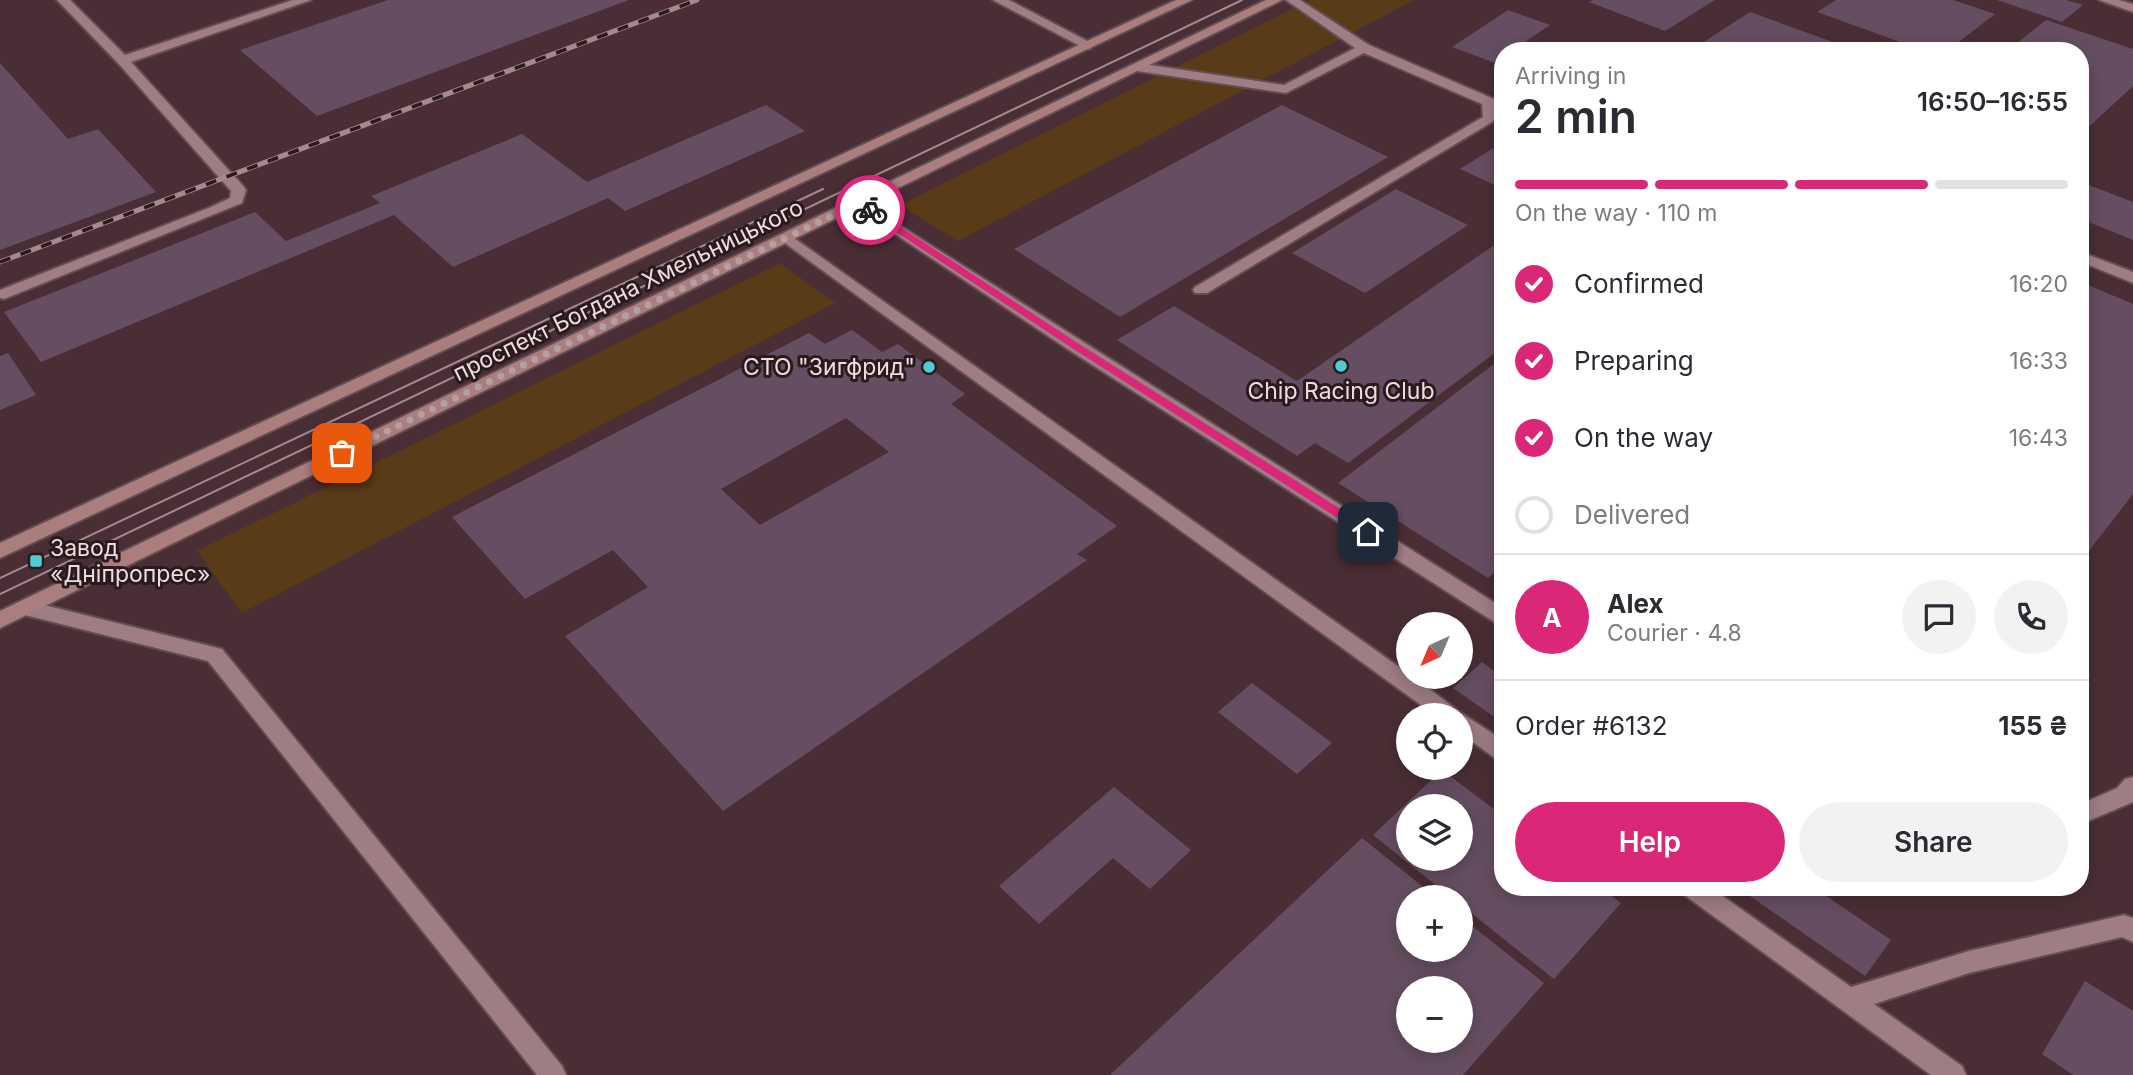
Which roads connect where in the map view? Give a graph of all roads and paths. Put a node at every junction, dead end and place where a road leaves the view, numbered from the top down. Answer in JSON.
{"nodes":[{"id":1,"x":63,"y":0,"type":"edge"},
{"id":2,"x":305,"y":0,"type":"edge"},
{"id":3,"x":999,"y":0,"type":"edge"},
{"id":4,"x":1186,"y":0,"type":"edge"},
{"id":5,"x":1276,"y":0,"type":"edge"},
{"id":6,"x":1292,"y":0,"type":"edge"},
{"id":7,"x":2105,"y":0,"type":"edge"},
{"id":8,"x":2133,"y":8,"type":"edge"},
{"id":9,"x":1088,"y":45,"type":"junction"},
{"id":10,"x":1364,"y":48,"type":"junction"},
{"id":11,"x":123,"y":60,"type":"junction"},
{"id":12,"x":1137,"y":67,"type":"junction"},
{"id":13,"x":858,"y":203,"type":"junction"},
{"id":14,"x":787,"y":238,"type":"junction"},
{"id":15,"x":2089,"y":260,"type":"edge"},
{"id":16,"x":2133,"y":278,"type":"edge"},
{"id":17,"x":1201,"y":290,"type":"dead end"},
{"id":18,"x":4,"y":294,"type":"dead end"},
{"id":19,"x":0,"y":551,"type":"edge"},
{"id":20,"x":24,"y":608,"type":"junction"},
{"id":21,"x":1494,"y":612,"type":"edge"},
{"id":22,"x":0,"y":620,"type":"edge"},
{"id":23,"x":1434,"y":703,"type":"edge"},
{"id":24,"x":1473,"y":731,"type":"edge"},
{"id":25,"x":1494,"y":746,"type":"edge"},
{"id":26,"x":2133,"y":786,"type":"edge"},
{"id":27,"x":2089,"y":811,"type":"edge"},
{"id":28,"x":1704,"y":896,"type":"edge"},
{"id":29,"x":2133,"y":931,"type":"edge"},
{"id":30,"x":1849,"y":1000,"type":"junction"},
{"id":31,"x":553,"y":1075,"type":"edge"},
{"id":32,"x":1953,"y":1075,"type":"edge"}],
"edges":[{"from":1,"to":11,"type":"lane"},
{"from":2,"to":11,"type":"lane"},
{"from":3,"to":9,"type":"lane"},
{"from":4,"to":9,"type":"main road","name":"проспект Богдана Хмельницького"},
{"from":5,"to":12,"type":"main road","name":"проспект Богдана Хмельницького"},
{"from":6,"to":10,"type":"lane"},
{"from":7,"to":8,"type":"lane"},
{"from":9,"to":19,"type":"main road","name":"проспект Богдана Хмельницького"},
{"from":10,"to":12,"type":"lane"},
{"from":10,"to":17,"type":"lane"},
{"from":11,"to":18,"type":"lane"},
{"from":12,"to":13,"type":"main road","name":"проспект Богдана Хмельницького"},
{"from":13,"to":14,"type":"main road","name":"проспект Богдана Хмельницького"},
{"from":13,"to":21,"type":"lane"},
{"from":14,"to":20,"type":"main road","name":"проспект Богдана Хмельницького"},
{"from":14,"to":23,"type":"lane"},
{"from":15,"to":16,"type":"lane"},
{"from":20,"to":22,"type":"main road","name":"проспект Богдана Хмельницького"},
{"from":20,"to":31,"type":"lane"},
{"from":24,"to":25,"type":"lane"},
{"from":26,"to":27,"type":"lane"},
{"from":28,"to":30,"type":"lane"},
{"from":29,"to":30,"type":"lane"},
{"from":30,"to":32,"type":"lane"}]}
